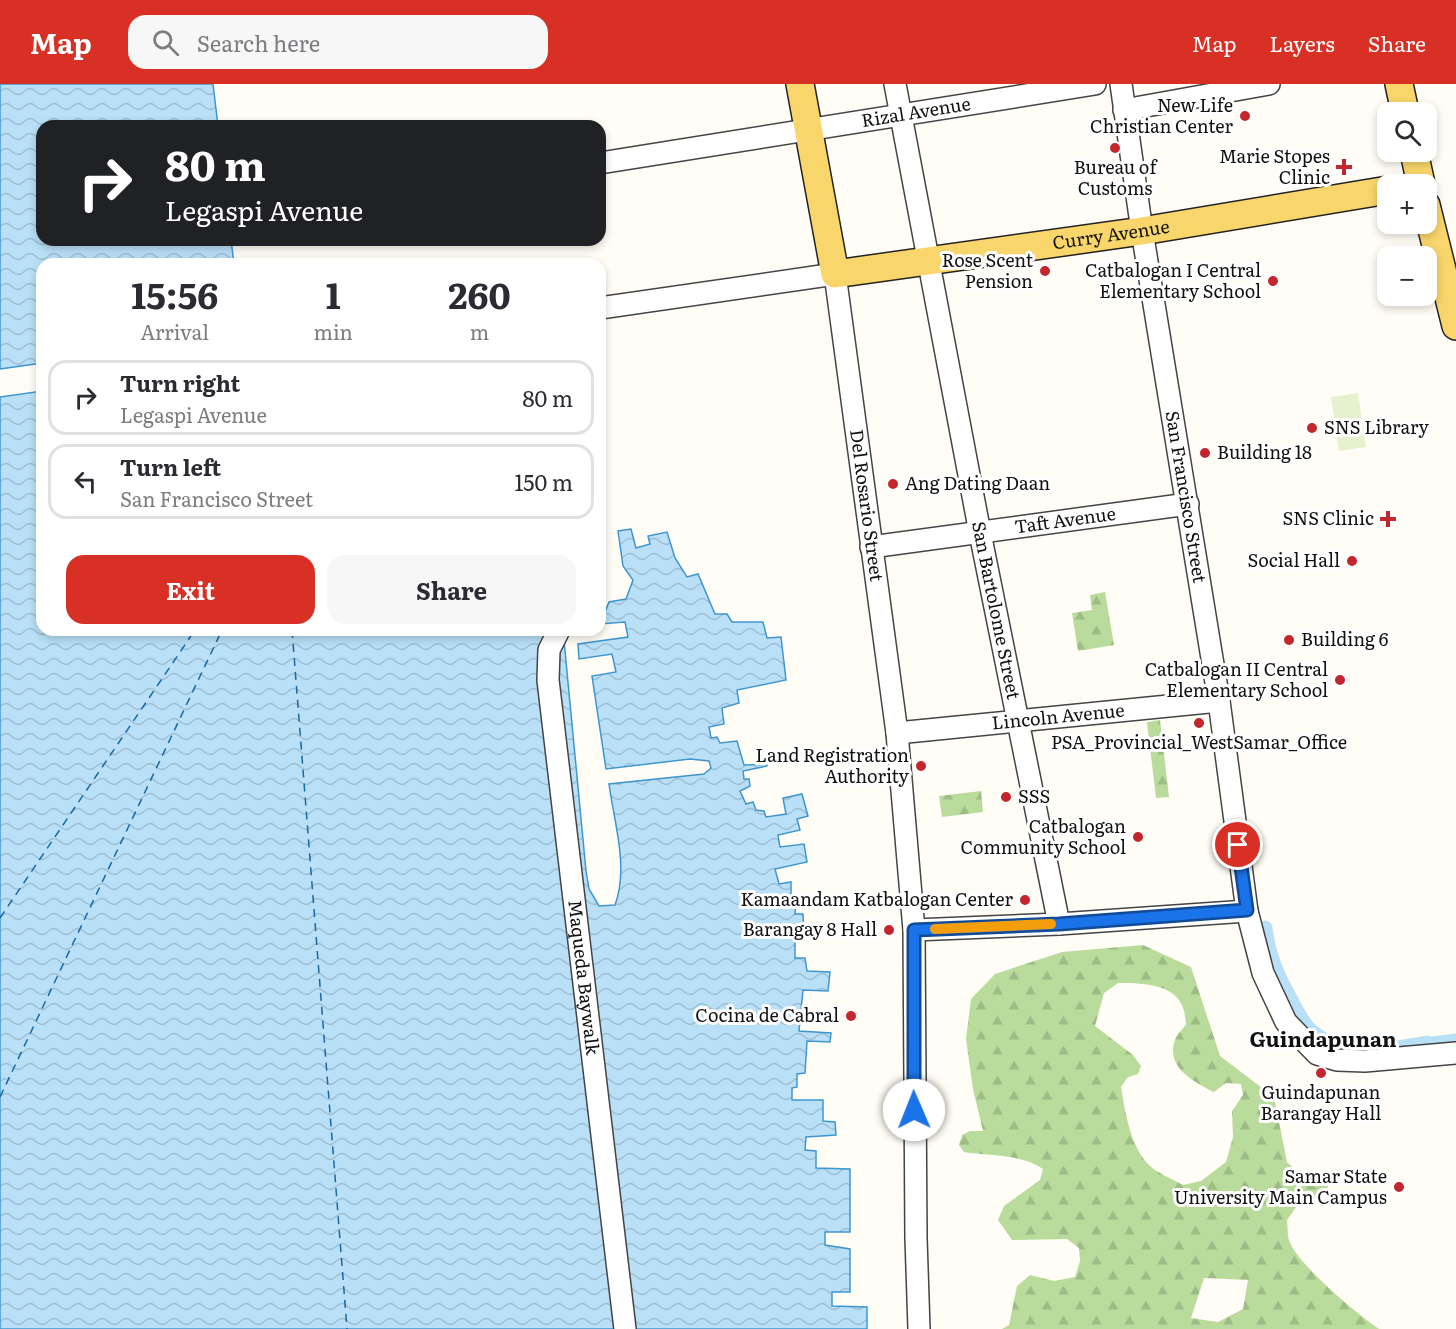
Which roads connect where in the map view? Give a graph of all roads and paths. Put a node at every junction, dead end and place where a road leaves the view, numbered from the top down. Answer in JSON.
{"nodes":[{"id":1,"x":800,"y":84,"type":"edge"},
{"id":2,"x":895,"y":84,"type":"edge"},
{"id":3,"x":1095,"y":84,"type":"edge"},
{"id":4,"x":1120,"y":84,"type":"edge"},
{"id":5,"x":1269,"y":84,"type":"edge"},
{"id":6,"x":1399,"y":84,"type":"edge"},
{"id":7,"x":1010,"y":91,"type":"edge"},
{"id":8,"x":1403,"y":102,"type":"edge"},
{"id":9,"x":1124,"y":110,"type":"junction"},
{"id":10,"x":901,"y":115,"type":"junction"},
{"id":11,"x":808,"y":131,"type":"junction"},
{"id":12,"x":606,"y":162,"type":"edge"},
{"id":13,"x":1377,"y":192,"type":"edge"},
{"id":14,"x":1142,"y":231,"type":"junction"},
{"id":15,"x":1433,"y":234,"type":"edge"},
{"id":16,"x":929,"y":260,"type":"junction"},
{"id":17,"x":835,"y":274,"type":"junction"},
{"id":18,"x":606,"y":307,"type":"edge"},
{"id":19,"x":1456,"y":326,"type":"edge"},
{"id":20,"x":1188,"y":504,"type":"junction"},
{"id":21,"x":980,"y":533,"type":"junction"},
{"id":22,"x":872,"y":548,"type":"junction"},
{"id":23,"x":556,"y":636,"type":"edge"},
{"id":24,"x":1219,"y":702,"type":"junction"},
{"id":25,"x":1018,"y":722,"type":"junction"},
{"id":26,"x":897,"y":734,"type":"junction"},
{"id":27,"x":1247,"y":910,"type":"junction"},
{"id":28,"x":1059,"y":924,"type":"junction"},
{"id":29,"x":914,"y":930,"type":"junction"},
{"id":30,"x":1456,"y":1053,"type":"edge"},
{"id":31,"x":625,"y":1329,"type":"edge"},
{"id":32,"x":919,"y":1329,"type":"edge"}],
"edges":[{"from":1,"to":11,"type":"main road","name":"Del Rosario Street"},
{"from":2,"to":10,"type":"street","name":"San Bartolome Street"},
{"from":3,"to":7,"type":"street","name":"Rizal Avenue"},
{"from":4,"to":9,"type":"street","name":"San Francisco Street"},
{"from":5,"to":9,"type":"street"},
{"from":6,"to":8,"type":"main road"},
{"from":7,"to":10,"type":"street","name":"Rizal Avenue"},
{"from":9,"to":14,"type":"street","name":"San Francisco Street"},
{"from":10,"to":11,"type":"street","name":"Rizal Avenue"},
{"from":10,"to":16,"type":"street","name":"San Bartolome Street"},
{"from":11,"to":12,"type":"street","name":"Rizal Avenue"},
{"from":11,"to":17,"type":"main road","name":"Del Rosario Street"},
{"from":13,"to":14,"type":"main road","name":"Curry Avenue"},
{"from":14,"to":16,"type":"main road","name":"Curry Avenue"},
{"from":14,"to":20,"type":"street","name":"San Francisco Street"},
{"from":15,"to":19,"type":"main road"},
{"from":16,"to":17,"type":"main road","name":"Curry Avenue"},
{"from":16,"to":21,"type":"street","name":"San Bartolome Street"},
{"from":17,"to":18,"type":"street"},
{"from":17,"to":22,"type":"street","name":"Del Rosario Street"},
{"from":20,"to":21,"type":"street","name":"Taft Avenue"},
{"from":20,"to":24,"type":"street","name":"San Francisco Street"},
{"from":21,"to":22,"type":"street","name":"Taft Avenue"},
{"from":21,"to":25,"type":"street","name":"San Bartolome Street"},
{"from":22,"to":26,"type":"street","name":"Del Rosario Street"},
{"from":23,"to":31,"type":"street","name":"Maqueda Baywalk"},
{"from":24,"to":25,"type":"street","name":"Lincoln Avenue"},
{"from":24,"to":27,"type":"street","name":"San Francisco Street"},
{"from":25,"to":26,"type":"street","name":"Lincoln Avenue"},
{"from":25,"to":28,"type":"street","name":"San Bartolome Street"},
{"from":26,"to":29,"type":"street","name":"Del Rosario Street"},
{"from":27,"to":28,"type":"street"},
{"from":27,"to":30,"type":"street","name":"San Francisco Street"},
{"from":28,"to":29,"type":"street"},
{"from":29,"to":32,"type":"street","name":"Del Rosario Street"}]}
